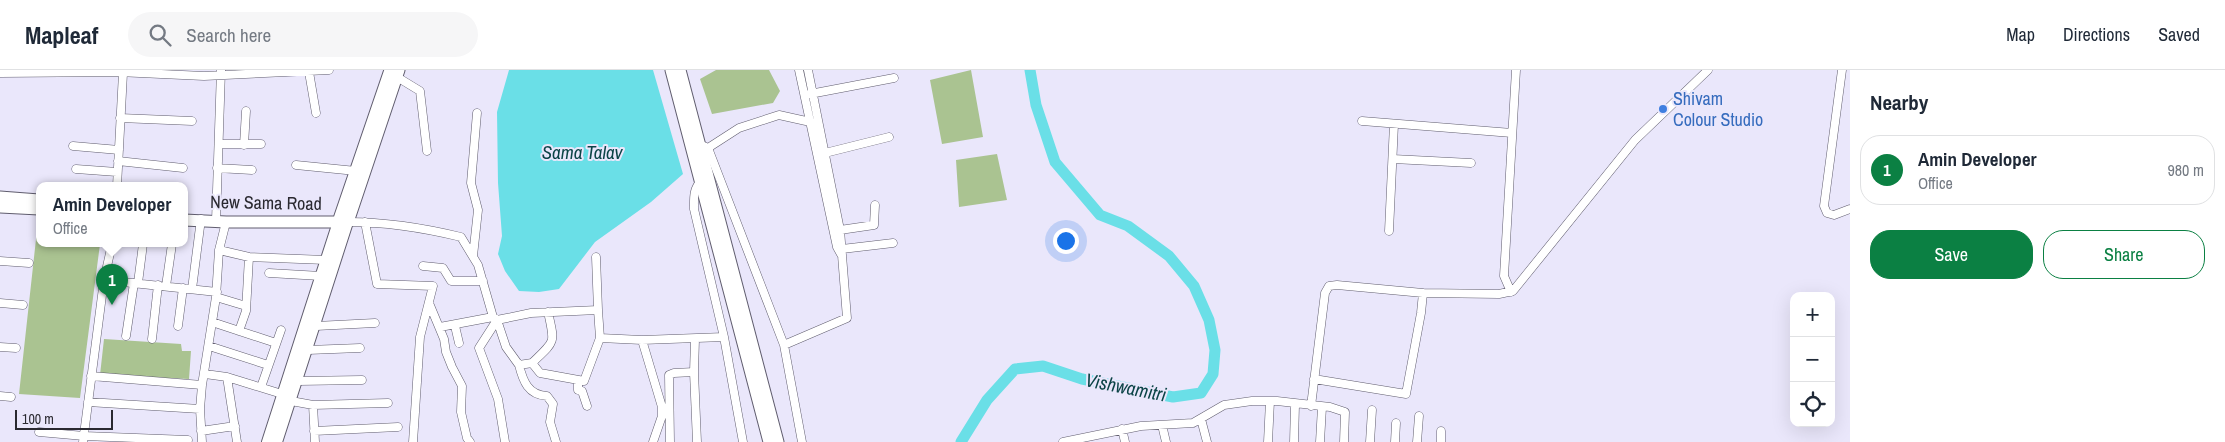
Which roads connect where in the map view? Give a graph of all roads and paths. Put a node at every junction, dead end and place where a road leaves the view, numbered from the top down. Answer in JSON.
{"nodes":[{"id":1,"x":329,"y":70,"type":"edge"},
{"id":2,"x":671,"y":70,"type":"edge"},
{"id":3,"x":680,"y":70,"type":"edge"},
{"id":4,"x":799,"y":70,"type":"edge"},
{"id":5,"x":808,"y":70,"type":"edge"},
{"id":6,"x":1516,"y":70,"type":"edge"},
{"id":7,"x":1708,"y":70,"type":"edge"},
{"id":8,"x":1842,"y":70,"type":"edge"},
{"id":9,"x":296,"y":71,"type":"edge"},
{"id":10,"x":120,"y":72,"type":"edge"},
{"id":11,"x":155,"y":72,"type":"edge"},
{"id":12,"x":309,"y":72,"type":"junction"},
{"id":13,"x":395,"y":72,"type":"edge"},
{"id":14,"x":0,"y":73,"type":"edge"},
{"id":15,"x":204,"y":73,"type":"edge"},
{"id":16,"x":221,"y":73,"type":"edge"},
{"id":17,"x":239,"y":73,"type":"edge"},
{"id":18,"x":894,"y":78,"type":"dead end"},
{"id":19,"x":814,"y":93,"type":"junction"},
{"id":20,"x":804,"y":94,"type":"junction"},
{"id":21,"x":246,"y":112,"type":"dead end"},
{"id":22,"x":316,"y":113,"type":"dead end"},
{"id":23,"x":477,"y":113,"type":"dead end"},
{"id":24,"x":120,"y":118,"type":"junction"},
{"id":25,"x":192,"y":121,"type":"dead end"},
{"id":26,"x":1362,"y":121,"type":"dead end"},
{"id":27,"x":810,"y":122,"type":"junction"},
{"id":28,"x":819,"y":124,"type":"junction"},
{"id":29,"x":1394,"y":124,"type":"junction"},
{"id":30,"x":1512,"y":133,"type":"junction"},
{"id":31,"x":889,"y":136,"type":"dead end"},
{"id":32,"x":219,"y":144,"type":"junction"},
{"id":33,"x":261,"y":144,"type":"dead end"},
{"id":34,"x":244,"y":145,"type":"junction"},
{"id":35,"x":74,"y":146,"type":"dead end"},
{"id":36,"x":705,"y":146,"type":"junction"},
{"id":37,"x":119,"y":150,"type":"junction"},
{"id":38,"x":427,"y":151,"type":"dead end"},
{"id":39,"x":825,"y":153,"type":"junction"},
{"id":40,"x":1393,"y":159,"type":"junction"},
{"id":41,"x":118,"y":161,"type":"junction"},
{"id":42,"x":1471,"y":163,"type":"dead end"},
{"id":43,"x":296,"y":166,"type":"dead end"},
{"id":44,"x":183,"y":168,"type":"dead end"},
{"id":45,"x":217,"y":168,"type":"junction"},
{"id":46,"x":76,"y":169,"type":"dead end"},
{"id":47,"x":252,"y":170,"type":"dead end"},
{"id":48,"x":356,"y":171,"type":"junction"},
{"id":49,"x":117,"y":172,"type":"junction"},
{"id":50,"x":701,"y":181,"type":"junction"},
{"id":51,"x":117,"y":182,"type":"edge"},
{"id":52,"x":0,"y":197,"type":"edge"},
{"id":53,"x":36,"y":201,"type":"edge"},
{"id":54,"x":27,"y":204,"type":"junction"},
{"id":55,"x":874,"y":205,"type":"dead end"},
{"id":56,"x":0,"y":207,"type":"edge"},
{"id":57,"x":36,"y":207,"type":"edge"},
{"id":58,"x":1850,"y":209,"type":"edge"},
{"id":59,"x":201,"y":219,"type":"junction"},
{"id":60,"x":188,"y":220,"type":"edge"},
{"id":61,"x":221,"y":221,"type":"junction"},
{"id":62,"x":343,"y":222,"type":"junction"},
{"id":63,"x":365,"y":222,"type":"junction"},
{"id":64,"x":840,"y":230,"type":"junction"},
{"id":65,"x":1388,"y":231,"type":"dead end"},
{"id":66,"x":893,"y":243,"type":"dead end"},
{"id":67,"x":111,"y":247,"type":"edge"},
{"id":68,"x":142,"y":247,"type":"edge"},
{"id":69,"x":171,"y":247,"type":"edge"},
{"id":70,"x":219,"y":250,"type":"junction"},
{"id":71,"x":842,"y":252,"type":"junction"},
{"id":72,"x":473,"y":256,"type":"junction"},
{"id":73,"x":249,"y":257,"type":"junction"},
{"id":74,"x":596,"y":258,"type":"dead end"},
{"id":75,"x":0,"y":260,"type":"edge"},
{"id":76,"x":326,"y":260,"type":"junction"},
{"id":77,"x":30,"y":263,"type":"dead end"},
{"id":78,"x":423,"y":266,"type":"dead end"},
{"id":79,"x":269,"y":273,"type":"dead end"},
{"id":80,"x":321,"y":276,"type":"junction"},
{"id":81,"x":104,"y":280,"type":"junction"},
{"id":82,"x":483,"y":282,"type":"junction"},
{"id":83,"x":136,"y":283,"type":"junction"},
{"id":84,"x":162,"y":286,"type":"junction"},
{"id":85,"x":183,"y":288,"type":"junction"},
{"id":86,"x":192,"y":289,"type":"junction"},
{"id":87,"x":1511,"y":292,"type":"junction"},
{"id":88,"x":1423,"y":293,"type":"junction"},
{"id":89,"x":217,"y":295,"type":"junction"},
{"id":90,"x":0,"y":303,"type":"edge"},
{"id":91,"x":429,"y":303,"type":"junction"},
{"id":92,"x":23,"y":305,"type":"dead end"},
{"id":93,"x":246,"y":306,"type":"junction"},
{"id":94,"x":598,"y":310,"type":"junction"},
{"id":95,"x":548,"y":312,"type":"junction"},
{"id":96,"x":495,"y":319,"type":"junction"},
{"id":97,"x":212,"y":322,"type":"junction"},
{"id":98,"x":375,"y":323,"type":"dead end"},
{"id":99,"x":178,"y":326,"type":"dead end"},
{"id":100,"x":316,"y":326,"type":"junction"},
{"id":101,"x":455,"y":326,"type":"junction"},
{"id":102,"x":440,"y":327,"type":"junction"},
{"id":103,"x":281,"y":330,"type":"dead end"},
{"id":104,"x":239,"y":331,"type":"junction"},
{"id":105,"x":126,"y":336,"type":"dead end"},
{"id":106,"x":724,"y":337,"type":"junction"},
{"id":107,"x":306,"y":338,"type":"junction"},
{"id":108,"x":600,"y":338,"type":"junction"},
{"id":109,"x":152,"y":339,"type":"dead end"},
{"id":110,"x":695,"y":339,"type":"junction"},
{"id":111,"x":642,"y":340,"type":"junction"},
{"id":112,"x":276,"y":343,"type":"junction"},
{"id":113,"x":459,"y":343,"type":"dead end"},
{"id":114,"x":784,"y":345,"type":"junction"},
{"id":115,"x":209,"y":346,"type":"junction"},
{"id":116,"x":0,"y":347,"type":"edge"},
{"id":117,"x":16,"y":348,"type":"dead end"},
{"id":118,"x":360,"y":348,"type":"dead end"},
{"id":119,"x":308,"y":350,"type":"junction"},
{"id":120,"x":532,"y":363,"type":"junction"},
{"id":121,"x":268,"y":365,"type":"junction"},
{"id":122,"x":519,"y":365,"type":"junction"},
{"id":123,"x":694,"y":372,"type":"junction"},
{"id":124,"x":206,"y":374,"type":"junction"},
{"id":125,"x":91,"y":376,"type":"junction"},
{"id":126,"x":227,"y":376,"type":"junction"},
{"id":127,"x":1314,"y":379,"type":"junction"},
{"id":128,"x":362,"y":380,"type":"dead end"},
{"id":129,"x":578,"y":380,"type":"junction"},
{"id":130,"x":298,"y":381,"type":"junction"},
{"id":131,"x":202,"y":384,"type":"junction"},
{"id":132,"x":261,"y":387,"type":"junction"},
{"id":133,"x":0,"y":396,"type":"edge"},
{"id":134,"x":11,"y":398,"type":"dead end"},
{"id":135,"x":287,"y":398,"type":"junction"},
{"id":136,"x":1270,"y":401,"type":"junction"},
{"id":137,"x":88,"y":402,"type":"junction"},
{"id":138,"x":388,"y":402,"type":"dead end"},
{"id":139,"x":313,"y":405,"type":"junction"},
{"id":140,"x":1295,"y":405,"type":"junction"},
{"id":141,"x":587,"y":406,"type":"dead end"},
{"id":142,"x":1311,"y":406,"type":"junction"},
{"id":143,"x":1322,"y":407,"type":"junction"},
{"id":144,"x":200,"y":409,"type":"junction"},
{"id":145,"x":1372,"y":410,"type":"dead end"},
{"id":146,"x":1418,"y":416,"type":"dead end"},
{"id":147,"x":1201,"y":419,"type":"junction"},
{"id":148,"x":1396,"y":423,"type":"dead end"},
{"id":149,"x":1162,"y":425,"type":"junction"},
{"id":150,"x":235,"y":426,"type":"junction"},
{"id":151,"x":398,"y":427,"type":"dead end"},
{"id":152,"x":1122,"y":429,"type":"junction"},
{"id":153,"x":201,"y":431,"type":"junction"},
{"id":154,"x":314,"y":431,"type":"junction"},
{"id":155,"x":39,"y":432,"type":"dead end"},
{"id":156,"x":1441,"y":432,"type":"dead end"},
{"id":157,"x":84,"y":439,"type":"edge"},
{"id":158,"x":1090,"y":439,"type":"edge"},
{"id":159,"x":188,"y":440,"type":"dead end"},
{"id":160,"x":202,"y":442,"type":"edge"},
{"id":161,"x":237,"y":442,"type":"edge"},
{"id":162,"x":267,"y":442,"type":"edge"},
{"id":163,"x":277,"y":442,"type":"edge"},
{"id":164,"x":315,"y":442,"type":"edge"},
{"id":165,"x":413,"y":442,"type":"edge"},
{"id":166,"x":470,"y":442,"type":"edge"},
{"id":167,"x":505,"y":442,"type":"edge"},
{"id":168,"x":556,"y":442,"type":"edge"},
{"id":169,"x":654,"y":442,"type":"edge"},
{"id":170,"x":670,"y":442,"type":"edge"},
{"id":171,"x":697,"y":442,"type":"edge"},
{"id":172,"x":743,"y":442,"type":"edge"},
{"id":173,"x":769,"y":442,"type":"edge"},
{"id":174,"x":778,"y":442,"type":"edge"},
{"id":175,"x":802,"y":442,"type":"edge"},
{"id":176,"x":1063,"y":442,"type":"edge"},
{"id":177,"x":1125,"y":442,"type":"edge"},
{"id":178,"x":1166,"y":442,"type":"edge"},
{"id":179,"x":1207,"y":442,"type":"edge"},
{"id":180,"x":1268,"y":442,"type":"edge"},
{"id":181,"x":1294,"y":442,"type":"edge"},
{"id":182,"x":1320,"y":442,"type":"edge"},
{"id":183,"x":1344,"y":442,"type":"edge"},
{"id":184,"x":1370,"y":442,"type":"edge"},
{"id":185,"x":1395,"y":442,"type":"edge"},
{"id":186,"x":1417,"y":442,"type":"edge"},
{"id":187,"x":1441,"y":442,"type":"edge"}],
"edges":[{"from":1,"to":12,"type":"street"},
{"from":2,"to":50,"type":"main road"},
{"from":3,"to":36,"type":"main road"},
{"from":4,"to":20,"type":"street"},
{"from":5,"to":19,"type":"street"},
{"from":6,"to":30,"type":"street"},
{"from":7,"to":87,"type":"street"},
{"from":8,"to":58,"type":"street"},
{"from":9,"to":12,"type":"street"},
{"from":9,"to":17,"type":"street"},
{"from":10,"to":11,"type":"street"},
{"from":10,"to":14,"type":"street"},
{"from":10,"to":24,"type":"street"},
{"from":11,"to":15,"type":"street"},
{"from":12,"to":22,"type":"street"},
{"from":13,"to":38,"type":"street"},
{"from":13,"to":48,"type":"main road"},
{"from":13,"to":62,"type":"main road"},
{"from":15,"to":16,"type":"street"},
{"from":16,"to":17,"type":"street"},
{"from":16,"to":32,"type":"street"},
{"from":18,"to":19,"type":"street"},
{"from":19,"to":20,"type":"street"},
{"from":19,"to":28,"type":"street"},
{"from":20,"to":27,"type":"street"},
{"from":21,"to":34,"type":"street"},
{"from":23,"to":72,"type":"street"},
{"from":24,"to":25,"type":"street"},
{"from":24,"to":37,"type":"street"},
{"from":26,"to":29,"type":"street"},
{"from":27,"to":28,"type":"street"},
{"from":27,"to":36,"type":"street"},
{"from":27,"to":71,"type":"street"},
{"from":28,"to":39,"type":"street"},
{"from":29,"to":30,"type":"street"},
{"from":29,"to":40,"type":"street"},
{"from":30,"to":87,"type":"street"},
{"from":31,"to":39,"type":"street"},
{"from":32,"to":34,"type":"street"},
{"from":32,"to":45,"type":"street"},
{"from":33,"to":34,"type":"street"},
{"from":35,"to":37,"type":"street"},
{"from":36,"to":114,"type":"street"},
{"from":36,"to":174,"type":"main road"},
{"from":37,"to":41,"type":"street"},
{"from":39,"to":64,"type":"street"},
{"from":40,"to":42,"type":"street"},
{"from":40,"to":65,"type":"street"},
{"from":41,"to":44,"type":"street"},
{"from":41,"to":49,"type":"street"},
{"from":43,"to":48,"type":"street"},
{"from":45,"to":47,"type":"street"},
{"from":45,"to":61,"type":"street"},
{"from":46,"to":49,"type":"street"},
{"from":48,"to":62,"type":"main road"},
{"from":49,"to":51,"type":"street"},
{"from":50,"to":106,"type":"street"},
{"from":50,"to":173,"type":"main road"},
{"from":52,"to":54,"type":"main road"},
{"from":53,"to":54,"type":"main road"},
{"from":54,"to":56,"type":"main road"},
{"from":54,"to":57,"type":"main road"},
{"from":55,"to":64,"type":"street"},
{"from":59,"to":60,"type":"main road","name":"New Sama Road"},
{"from":59,"to":61,"type":"main road","name":"New Sama Road"},
{"from":59,"to":86,"type":"street"},
{"from":61,"to":62,"type":"main road","name":"New Sama Road"},
{"from":61,"to":70,"type":"street"},
{"from":62,"to":63,"type":"street"},
{"from":62,"to":76,"type":"street"},
{"from":62,"to":100,"type":"street"},
{"from":63,"to":72,"type":"street"},
{"from":63,"to":91,"type":"street"},
{"from":64,"to":71,"type":"street"},
{"from":66,"to":71,"type":"street"},
{"from":67,"to":81,"type":"street"},
{"from":68,"to":83,"type":"street"},
{"from":69,"to":84,"type":"street"},
{"from":70,"to":73,"type":"street"},
{"from":70,"to":89,"type":"street"},
{"from":71,"to":114,"type":"street"},
{"from":72,"to":82,"type":"street"},
{"from":73,"to":76,"type":"street"},
{"from":73,"to":93,"type":"street"},
{"from":74,"to":94,"type":"street"},
{"from":75,"to":77,"type":"street"},
{"from":76,"to":80,"type":"street"},
{"from":78,"to":82,"type":"street"},
{"from":79,"to":80,"type":"street"},
{"from":80,"to":107,"type":"street"},
{"from":81,"to":83,"type":"street"},
{"from":81,"to":125,"type":"street"},
{"from":82,"to":96,"type":"street"},
{"from":83,"to":84,"type":"street"},
{"from":83,"to":105,"type":"street"},
{"from":84,"to":85,"type":"street"},
{"from":84,"to":109,"type":"street"},
{"from":85,"to":86,"type":"street"},
{"from":85,"to":99,"type":"street"},
{"from":86,"to":89,"type":"street"},
{"from":87,"to":88,"type":"street"},
{"from":88,"to":127,"type":"street"},
{"from":88,"to":127,"type":"street"},
{"from":89,"to":93,"type":"street"},
{"from":89,"to":97,"type":"street"},
{"from":90,"to":92,"type":"street"},
{"from":91,"to":102,"type":"street"},
{"from":91,"to":165,"type":"street"},
{"from":93,"to":104,"type":"street"},
{"from":94,"to":95,"type":"street"},
{"from":94,"to":108,"type":"street"},
{"from":95,"to":96,"type":"street"},
{"from":95,"to":120,"type":"street"},
{"from":96,"to":101,"type":"street"},
{"from":96,"to":122,"type":"street"},
{"from":96,"to":167,"type":"street"},
{"from":97,"to":104,"type":"street"},
{"from":97,"to":115,"type":"street"},
{"from":98,"to":100,"type":"street"},
{"from":100,"to":107,"type":"street"},
{"from":101,"to":102,"type":"street"},
{"from":101,"to":113,"type":"street"},
{"from":102,"to":166,"type":"street"},
{"from":103,"to":112,"type":"street"},
{"from":104,"to":112,"type":"street"},
{"from":106,"to":110,"type":"street"},
{"from":106,"to":172,"type":"street"},
{"from":107,"to":119,"type":"street"},
{"from":107,"to":135,"type":"street"},
{"from":108,"to":111,"type":"street"},
{"from":108,"to":129,"type":"street"},
{"from":110,"to":111,"type":"street"},
{"from":110,"to":123,"type":"street"},
{"from":111,"to":169,"type":"street"},
{"from":112,"to":121,"type":"street"},
{"from":114,"to":175,"type":"street"},
{"from":115,"to":121,"type":"street"},
{"from":115,"to":124,"type":"street"},
{"from":116,"to":117,"type":"street"},
{"from":118,"to":119,"type":"street"},
{"from":119,"to":130,"type":"street"},
{"from":120,"to":122,"type":"street"},
{"from":120,"to":129,"type":"street"},
{"from":121,"to":132,"type":"street"},
{"from":122,"to":168,"type":"street"},
{"from":123,"to":170,"type":"street"},
{"from":123,"to":171,"type":"street"},
{"from":124,"to":126,"type":"street"},
{"from":124,"to":131,"type":"street"},
{"from":125,"to":131,"type":"street"},
{"from":125,"to":137,"type":"street"},
{"from":126,"to":132,"type":"street"},
{"from":126,"to":150,"type":"street"},
{"from":127,"to":142,"type":"street"},
{"from":128,"to":130,"type":"street"},
{"from":129,"to":141,"type":"street"},
{"from":130,"to":135,"type":"street"},
{"from":131,"to":144,"type":"street"},
{"from":132,"to":135,"type":"street"},
{"from":133,"to":134,"type":"street"},
{"from":135,"to":139,"type":"street"},
{"from":135,"to":162,"type":"street"},
{"from":135,"to":163,"type":"street"},
{"from":136,"to":140,"type":"street"},
{"from":136,"to":147,"type":"street"},
{"from":136,"to":180,"type":"street"},
{"from":137,"to":144,"type":"street"},
{"from":137,"to":157,"type":"street"},
{"from":138,"to":139,"type":"street"},
{"from":139,"to":154,"type":"street"},
{"from":140,"to":142,"type":"street"},
{"from":140,"to":181,"type":"street"},
{"from":142,"to":143,"type":"street"},
{"from":143,"to":182,"type":"street"},
{"from":143,"to":183,"type":"street"},
{"from":144,"to":153,"type":"street"},
{"from":145,"to":184,"type":"street"},
{"from":146,"to":186,"type":"street"},
{"from":147,"to":149,"type":"street"},
{"from":147,"to":179,"type":"street"},
{"from":148,"to":185,"type":"street"},
{"from":149,"to":152,"type":"street"},
{"from":149,"to":178,"type":"street"},
{"from":150,"to":153,"type":"street"},
{"from":150,"to":161,"type":"street"},
{"from":151,"to":154,"type":"street"},
{"from":152,"to":158,"type":"street"},
{"from":152,"to":177,"type":"street"},
{"from":153,"to":160,"type":"street"},
{"from":154,"to":164,"type":"street"},
{"from":155,"to":157,"type":"street"},
{"from":156,"to":187,"type":"street"},
{"from":157,"to":159,"type":"street"},
{"from":158,"to":176,"type":"street"}]}
